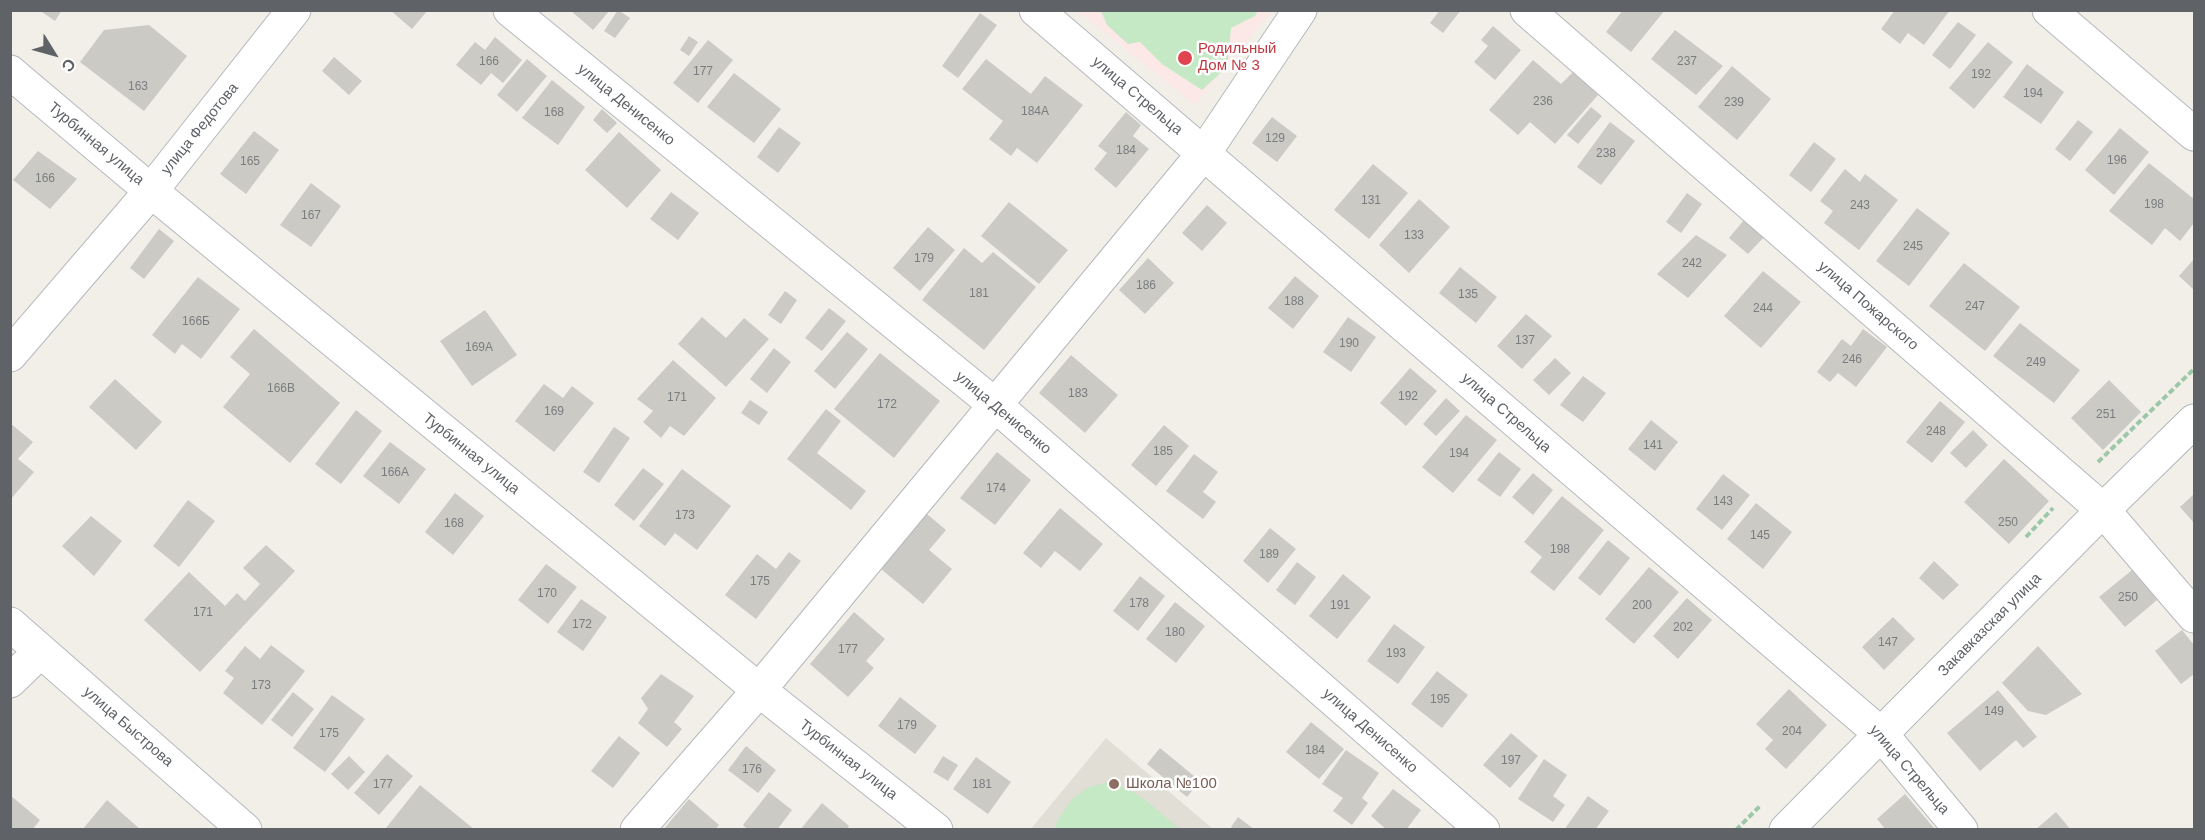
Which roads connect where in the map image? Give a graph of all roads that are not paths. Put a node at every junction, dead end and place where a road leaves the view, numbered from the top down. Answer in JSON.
{"nodes":[{"id":1,"x":294,"y":10,"type":"edge"},
{"id":2,"x":510,"y":10,"type":"edge"},
{"id":3,"x":1036,"y":10,"type":"edge"},
{"id":4,"x":1300,"y":10,"type":"edge"},
{"id":5,"x":1527,"y":10,"type":"edge"},
{"id":6,"x":2049,"y":10,"type":"edge"},
{"id":7,"x":10,"y":72,"type":"edge"},
{"id":8,"x":2194,"y":134,"type":"edge"},
{"id":9,"x":1204,"y":153,"type":"junction"},
{"id":10,"x":151,"y":191,"type":"junction"},
{"id":11,"x":10,"y":355,"type":"edge"},
{"id":12,"x":994,"y":404,"type":"junction"},
{"id":13,"x":2194,"y":421,"type":"edge"},
{"id":14,"x":2103,"y":510,"type":"junction"},
{"id":15,"x":2194,"y":616,"type":"edge"},
{"id":16,"x":10,"y":624,"type":"edge"},
{"id":17,"x":41,"y":651,"type":"junction"},
{"id":18,"x":10,"y":681,"type":"edge"},
{"id":19,"x":759,"y":690,"type":"junction"},
{"id":20,"x":1882,"y":735,"type":"junction"},
{"id":21,"x":245,"y":830,"type":"edge"},
{"id":22,"x":637,"y":830,"type":"edge"},
{"id":23,"x":936,"y":830,"type":"edge"},
{"id":24,"x":1483,"y":830,"type":"edge"},
{"id":25,"x":1786,"y":830,"type":"edge"},
{"id":26,"x":1961,"y":830,"type":"edge"}],
"edges":[{"from":1,"to":10,"type":"street","name":"улица Федотова"},
{"from":2,"to":12,"type":"street","name":"улица Денисенко"},
{"from":3,"to":9,"type":"street","name":"улица Стрельца"},
{"from":4,"to":9,"type":"street"},
{"from":5,"to":14,"type":"street","name":"улица Пожарского"},
{"from":6,"to":8,"type":"street"},
{"from":7,"to":10,"type":"street","name":"Турбинная улица"},
{"from":9,"to":12,"type":"street"},
{"from":9,"to":20,"type":"street","name":"улица Стрельца"},
{"from":10,"to":11,"type":"street","name":"улица Федотова"},
{"from":10,"to":19,"type":"street","name":"Турбинная улица"},
{"from":12,"to":19,"type":"street"},
{"from":12,"to":24,"type":"street","name":"улица Денисенко"},
{"from":13,"to":14,"type":"street","name":"Закавказская улица"},
{"from":14,"to":15,"type":"street","name":"улица Пожарского"},
{"from":14,"to":20,"type":"street","name":"Закавказская улица"},
{"from":16,"to":17,"type":"street","name":"улица Быстрова"},
{"from":17,"to":18,"type":"street"},
{"from":17,"to":21,"type":"street","name":"улица Быстрова"},
{"from":19,"to":22,"type":"street"},
{"from":19,"to":23,"type":"street","name":"Турбинная улица"},
{"from":20,"to":25,"type":"street","name":"Закавказская улица"},
{"from":20,"to":26,"type":"street","name":"улица Стрельца"}]}
